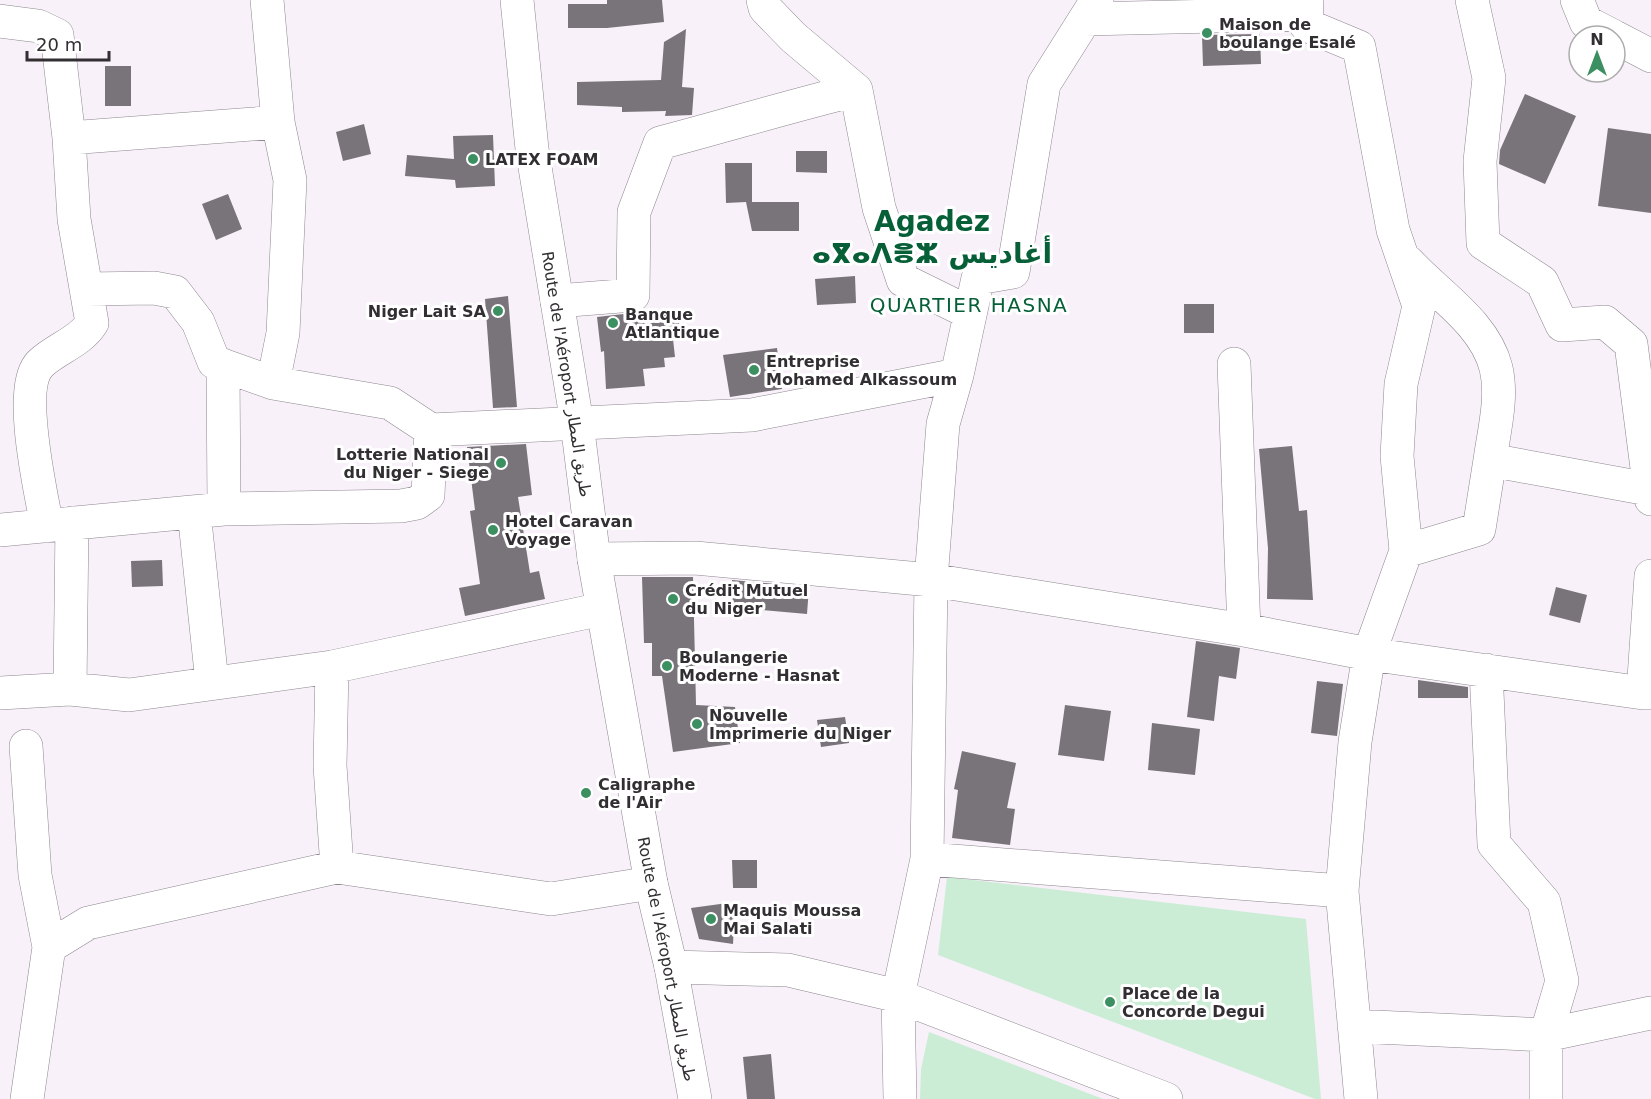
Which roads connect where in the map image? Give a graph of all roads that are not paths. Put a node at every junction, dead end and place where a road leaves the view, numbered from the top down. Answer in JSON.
{"nodes":[{"id":1,"x":267,"y":0,"type":"edge"},
{"id":2,"x":517,"y":0,"type":"edge"},
{"id":3,"x":763,"y":0,"type":"edge"},
{"id":4,"x":1472,"y":0,"type":"edge"},
{"id":5,"x":1577,"y":0,"type":"edge"},
{"id":6,"x":1307,"y":7,"type":"edge"},
{"id":7,"x":1091,"y":10,"type":"edge"},
{"id":8,"x":0,"y":21,"type":"edge"},
{"id":9,"x":1590,"y":24,"type":"edge"},
{"id":10,"x":1627,"y":44,"type":"edge"},
{"id":11,"x":1651,"y":56,"type":"edge"},
{"id":12,"x":856,"y":90,"type":"junction"},
{"id":13,"x":278,"y":122,"type":"junction"},
{"id":14,"x":69,"y":138,"type":"junction"},
{"id":15,"x":1401,"y":255,"type":"junction"},
{"id":16,"x":87,"y":289,"type":"junction"},
{"id":17,"x":557,"y":301,"type":"junction"},
{"id":18,"x":970,"y":313,"type":"junction"},
{"id":19,"x":1234,"y":364,"type":"dead end"},
{"id":20,"x":223,"y":365,"type":"junction"},
{"id":21,"x":957,"y":375,"type":"junction"},
{"id":22,"x":273,"y":383,"type":"junction"},
{"id":23,"x":577,"y":423,"type":"junction"},
{"id":24,"x":430,"y":430,"type":"junction"},
{"id":25,"x":1490,"y":460,"type":"junction"},
{"id":26,"x":1650,"y":494,"type":"edge"},
{"id":27,"x":209,"y":511,"type":"junction"},
{"id":28,"x":59,"y":525,"type":"junction"},
{"id":29,"x":0,"y":530,"type":"edge"},
{"id":30,"x":1406,"y":551,"type":"junction"},
{"id":31,"x":594,"y":559,"type":"junction"},
{"id":32,"x":1651,"y":576,"type":"edge"},
{"id":33,"x":931,"y":580,"type":"junction"},
{"id":34,"x":602,"y":609,"type":"junction"},
{"id":35,"x":1244,"y":630,"type":"junction"},
{"id":36,"x":1369,"y":654,"type":"junction"},
{"id":37,"x":332,"y":667,"type":"junction"},
{"id":38,"x":1486,"y":670,"type":"junction"},
{"id":39,"x":212,"y":682,"type":"junction"},
{"id":40,"x":70,"y":689,"type":"junction"},
{"id":41,"x":0,"y":693,"type":"edge"},
{"id":42,"x":1647,"y":693,"type":"edge"},
{"id":43,"x":26,"y":746,"type":"dead end"},
{"id":44,"x":927,"y":859,"type":"junction"},
{"id":45,"x":337,"y":867,"type":"junction"},
{"id":46,"x":651,"y":883,"type":"junction"},
{"id":47,"x":1342,"y":891,"type":"junction"},
{"id":48,"x":49,"y":947,"type":"junction"},
{"id":49,"x":671,"y":967,"type":"junction"},
{"id":50,"x":898,"y":996,"type":"junction"},
{"id":51,"x":1651,"y":1013,"type":"edge"},
{"id":52,"x":1354,"y":1026,"type":"junction"},
{"id":53,"x":1546,"y":1035,"type":"junction"},
{"id":54,"x":27,"y":1099,"type":"edge"},
{"id":55,"x":695,"y":1099,"type":"edge"},
{"id":56,"x":900,"y":1099,"type":"edge"},
{"id":57,"x":1166,"y":1099,"type":"edge"},
{"id":58,"x":1361,"y":1099,"type":"edge"},
{"id":59,"x":1546,"y":1099,"type":"edge"}],
"edges":[{"from":1,"to":13,"type":"street"},
{"from":2,"to":17,"type":"street","name":"Route de l'Aéroport طريق المطار"},
{"from":3,"to":12,"type":"street"},
{"from":4,"to":26,"type":"street"},
{"from":5,"to":9,"type":"street"},
{"from":6,"to":7,"type":"street"},
{"from":6,"to":15,"type":"street"},
{"from":7,"to":18,"type":"street"},
{"from":8,"to":14,"type":"street"},
{"from":10,"to":11,"type":"street"},
{"from":12,"to":17,"type":"street"},
{"from":12,"to":18,"type":"street"},
{"from":13,"to":14,"type":"street"},
{"from":13,"to":22,"type":"street"},
{"from":14,"to":16,"type":"street"},
{"from":15,"to":25,"type":"street"},
{"from":15,"to":30,"type":"street"},
{"from":16,"to":20,"type":"street"},
{"from":16,"to":28,"type":"street"},
{"from":17,"to":23,"type":"street","name":"Route de l'Aéroport طريق المطار"},
{"from":18,"to":21,"type":"street"},
{"from":19,"to":35,"type":"street"},
{"from":20,"to":22,"type":"street"},
{"from":20,"to":27,"type":"street"},
{"from":21,"to":23,"type":"street"},
{"from":21,"to":33,"type":"street"},
{"from":22,"to":24,"type":"street"},
{"from":23,"to":24,"type":"street"},
{"from":23,"to":31,"type":"street","name":"Route de l'Aéroport طريق المطار"},
{"from":24,"to":27,"type":"street"},
{"from":25,"to":26,"type":"street"},
{"from":25,"to":30,"type":"street"},
{"from":27,"to":28,"type":"street"},
{"from":27,"to":39,"type":"street"},
{"from":28,"to":29,"type":"street"},
{"from":28,"to":40,"type":"street"},
{"from":30,"to":36,"type":"street"},
{"from":31,"to":33,"type":"street"},
{"from":31,"to":34,"type":"street","name":"Route de l'Aéroport طريق المطار"},
{"from":32,"to":42,"type":"street"},
{"from":33,"to":35,"type":"street"},
{"from":33,"to":44,"type":"street"},
{"from":34,"to":37,"type":"street"},
{"from":34,"to":46,"type":"street","name":"Route de l'Aéroport طريق المطار"},
{"from":35,"to":36,"type":"street"},
{"from":36,"to":38,"type":"street"},
{"from":36,"to":47,"type":"street"},
{"from":37,"to":39,"type":"street"},
{"from":37,"to":45,"type":"street"},
{"from":38,"to":42,"type":"street"},
{"from":38,"to":53,"type":"street"},
{"from":39,"to":40,"type":"street"},
{"from":40,"to":41,"type":"street"},
{"from":43,"to":48,"type":"street"},
{"from":44,"to":47,"type":"street"},
{"from":44,"to":50,"type":"street"},
{"from":45,"to":46,"type":"street"},
{"from":45,"to":48,"type":"street"},
{"from":46,"to":49,"type":"street","name":"Route de l'Aéroport طريق المطار"},
{"from":47,"to":52,"type":"street"},
{"from":48,"to":54,"type":"street"},
{"from":49,"to":50,"type":"street"},
{"from":49,"to":55,"type":"street","name":"Route de l'Aéroport طريق المطار"},
{"from":50,"to":56,"type":"street"},
{"from":50,"to":57,"type":"street"},
{"from":51,"to":53,"type":"street"},
{"from":52,"to":53,"type":"street"},
{"from":52,"to":58,"type":"street"},
{"from":53,"to":59,"type":"street"}]}
